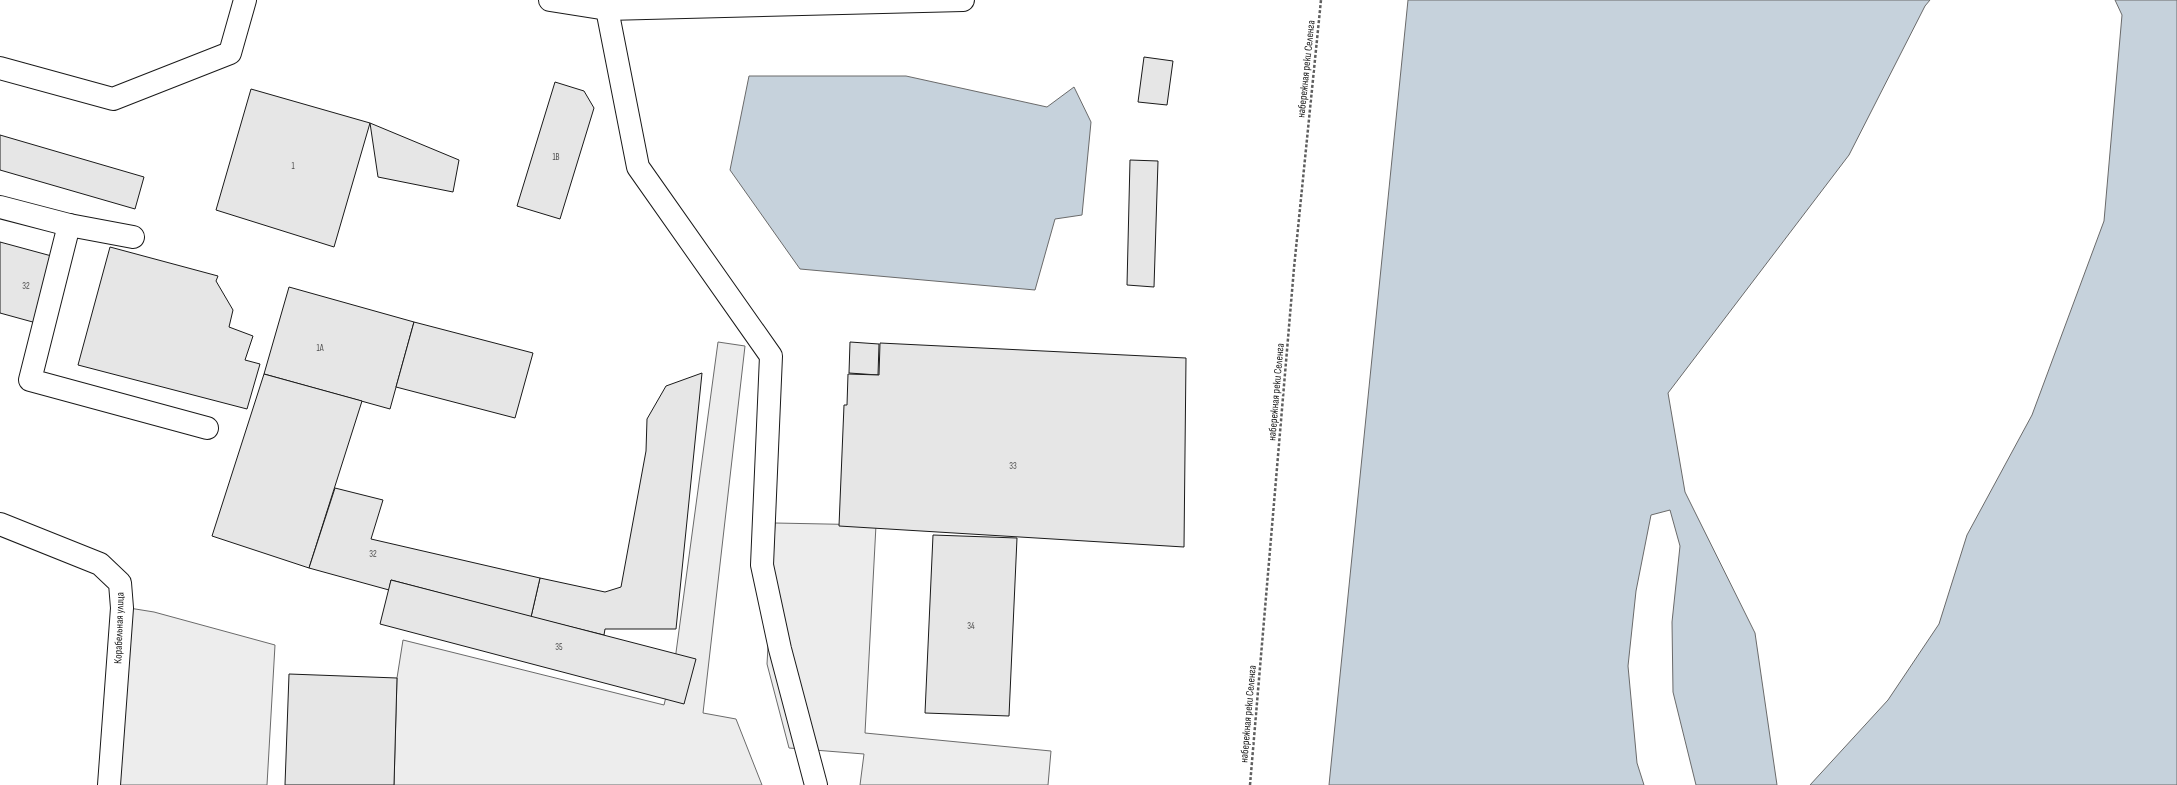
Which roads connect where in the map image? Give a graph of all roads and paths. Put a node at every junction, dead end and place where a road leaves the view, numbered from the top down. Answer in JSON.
{"nodes":[{"id":1,"x":244,"y":0,"type":"edge"},
{"id":2,"x":550,"y":0,"type":"edge"},
{"id":3,"x":953,"y":0,"type":"edge"},
{"id":4,"x":963,"y":0,"type":"edge"},
{"id":5,"x":1321,"y":0,"type":"edge"},
{"id":6,"x":607,"y":9,"type":"junction"},
{"id":7,"x":0,"y":68,"type":"edge"},
{"id":8,"x":0,"y":207,"type":"edge"},
{"id":9,"x":69,"y":225,"type":"junction"},
{"id":10,"x":133,"y":237,"type":"dead end"},
{"id":11,"x":207,"y":428,"type":"dead end"},
{"id":12,"x":0,"y":524,"type":"edge"},
{"id":13,"x":109,"y":785,"type":"edge"},
{"id":14,"x":816,"y":785,"type":"edge"},
{"id":15,"x":1250,"y":785,"type":"edge"}],
"edges":[{"from":1,"to":7,"type":"street"},
{"from":2,"to":6,"type":"street"},
{"from":3,"to":4,"type":"street"},
{"from":3,"to":6,"type":"street"},
{"from":5,"to":15,"type":"path","name":"набережная реки Селенга"},
{"from":6,"to":14,"type":"street"},
{"from":8,"to":9,"type":"street"},
{"from":9,"to":10,"type":"street"},
{"from":9,"to":11,"type":"street"},
{"from":12,"to":13,"type":"street","name":"Корабельная улица"}]}
